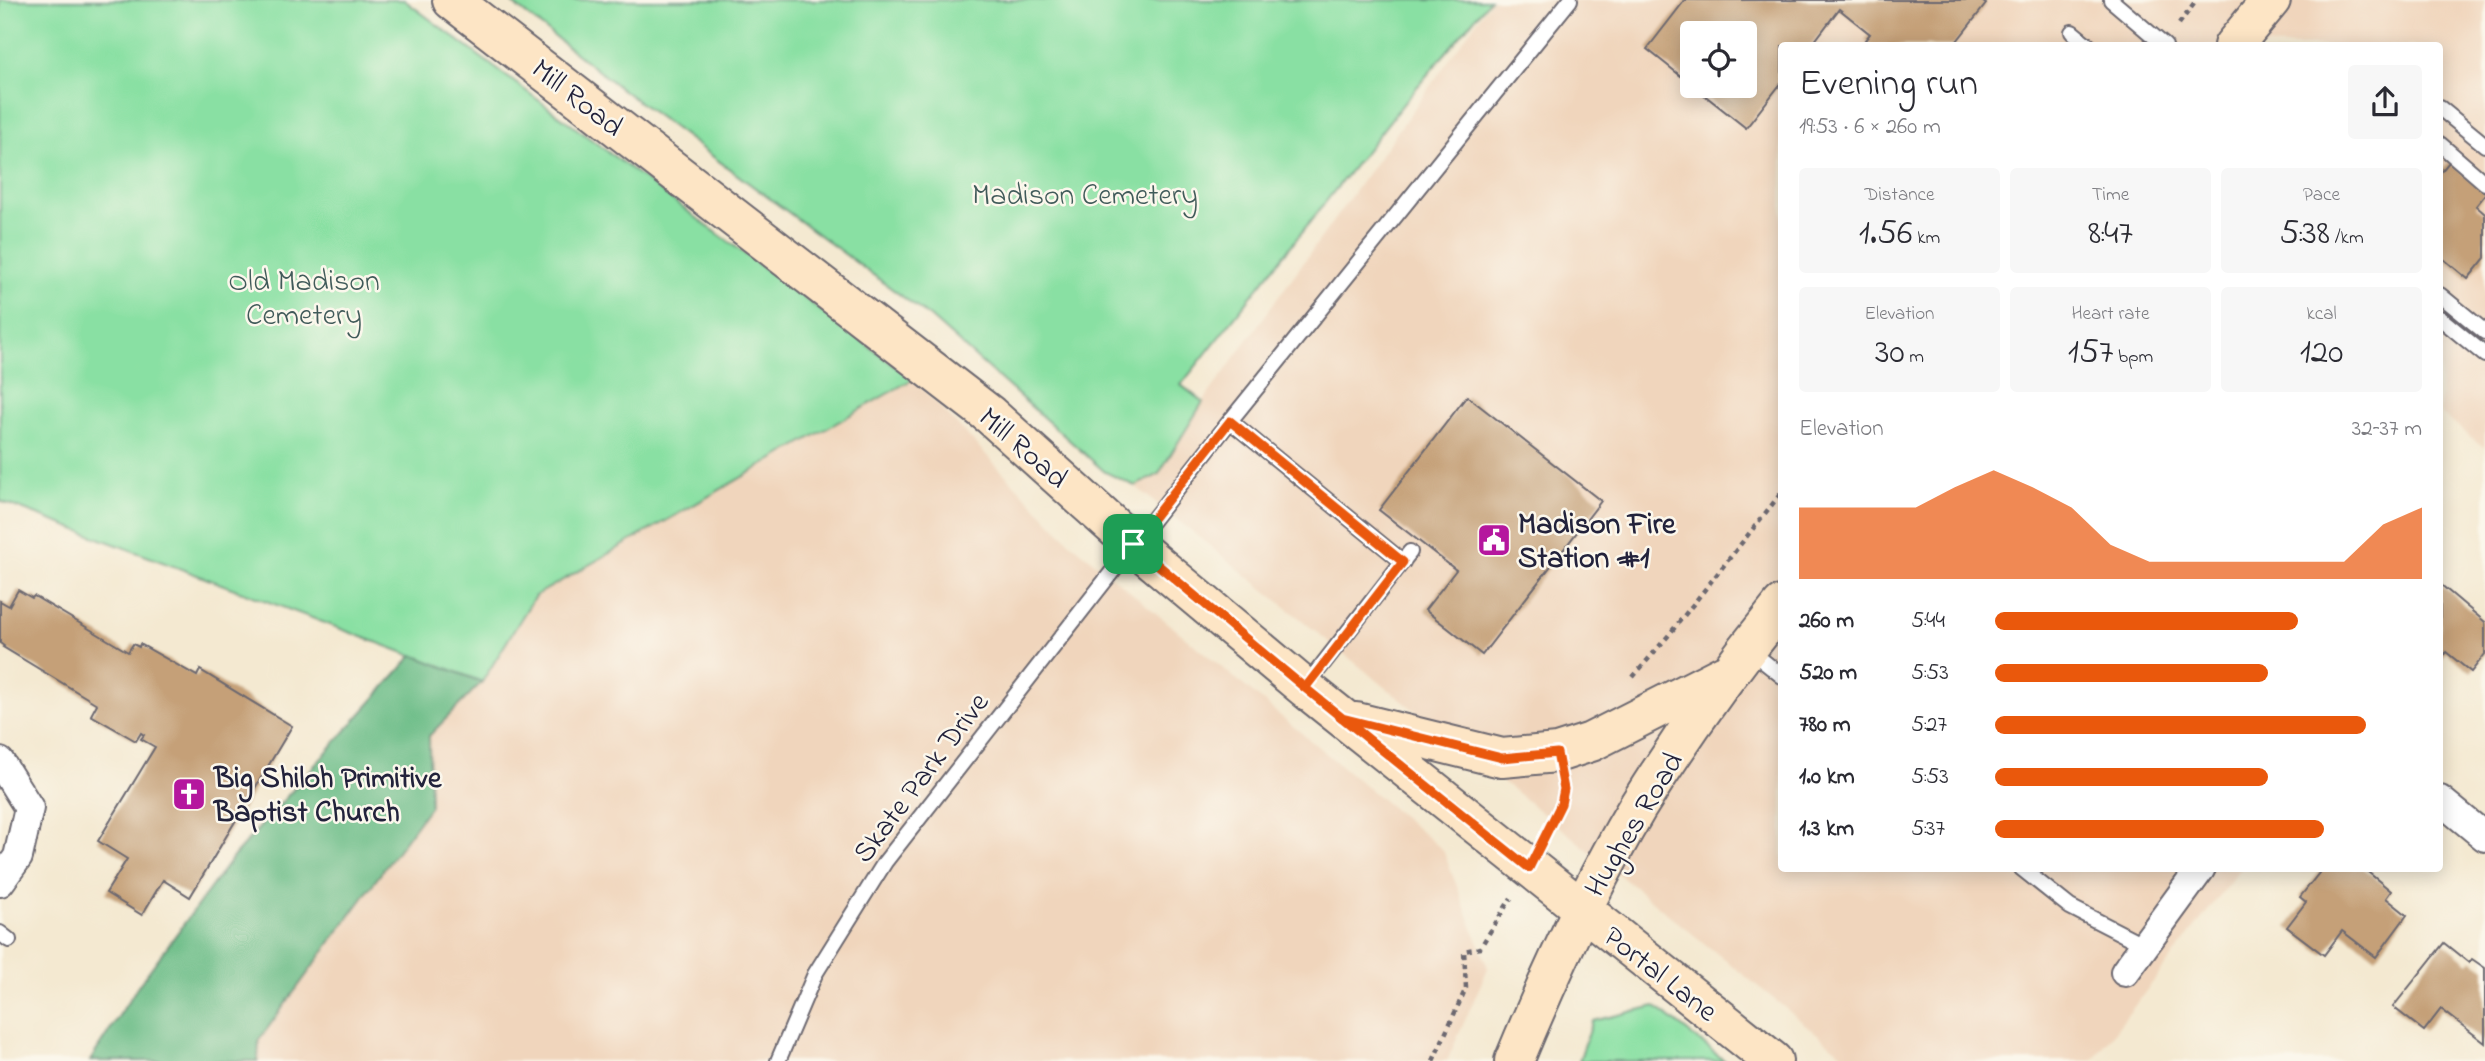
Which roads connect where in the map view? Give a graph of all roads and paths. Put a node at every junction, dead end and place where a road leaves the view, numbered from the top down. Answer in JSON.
{"nodes":[{"id":1,"x":452,"y":0,"type":"edge"},
{"id":2,"x":1570,"y":0,"type":"edge"},
{"id":3,"x":2110,"y":0,"type":"edge"},
{"id":4,"x":2197,"y":0,"type":"edge"},
{"id":5,"x":2271,"y":0,"type":"edge"},
{"id":6,"x":2182,"y":20,"type":"dead end"},
{"id":7,"x":2072,"y":32,"type":"dead end"},
{"id":8,"x":2084,"y":42,"type":"edge"},
{"id":9,"x":2160,"y":42,"type":"edge"},
{"id":10,"x":2236,"y":42,"type":"edge"},
{"id":11,"x":2443,"y":110,"type":"edge"},
{"id":12,"x":2485,"y":145,"type":"edge"},
{"id":13,"x":2443,"y":147,"type":"edge"},
{"id":14,"x":2485,"y":183,"type":"edge"},
{"id":15,"x":2443,"y":297,"type":"edge"},
{"id":16,"x":2443,"y":320,"type":"edge"},
{"id":17,"x":2485,"y":332,"type":"edge"},
{"id":18,"x":2485,"y":355,"type":"edge"},
{"id":19,"x":1230,"y":421,"type":"junction"},
{"id":20,"x":1778,"y":497,"type":"edge"},
{"id":21,"x":1133,"y":544,"type":"junction"},
{"id":22,"x":1778,"y":610,"type":"edge"},
{"id":23,"x":1737,"y":661,"type":"junction"},
{"id":24,"x":1778,"y":675,"type":"edge"},
{"id":25,"x":1627,"y":685,"type":"dead end"},
{"id":26,"x":1305,"y":688,"type":"junction"},
{"id":27,"x":1342,"y":718,"type":"junction"},
{"id":28,"x":1557,"y":753,"type":"junction"},
{"id":29,"x":0,"y":762,"type":"edge"},
{"id":30,"x":2443,"y":802,"type":"edge"},
{"id":31,"x":2485,"y":836,"type":"edge"},
{"id":32,"x":1529,"y":868,"type":"junction"},
{"id":33,"x":2026,"y":872,"type":"edge"},
{"id":34,"x":2199,"y":872,"type":"edge"},
{"id":35,"x":0,"y":882,"type":"edge"},
{"id":36,"x":1582,"y":910,"type":"junction"},
{"id":37,"x":2144,"y":945,"type":"junction"},
{"id":38,"x":2125,"y":972,"type":"dead end"},
{"id":39,"x":778,"y":1061,"type":"edge"},
{"id":40,"x":1433,"y":1061,"type":"edge"},
{"id":41,"x":1514,"y":1061,"type":"edge"},
{"id":42,"x":1773,"y":1061,"type":"edge"}],
"edges":[{"from":1,"to":21,"type":"street","name":"Mill Road"},
{"from":2,"to":19,"type":"lane","name":"Skate Park Drive"},
{"from":3,"to":9,"type":"lane"},
{"from":4,"to":6,"type":"path"},
{"from":5,"to":10,"type":"street"},
{"from":7,"to":8,"type":"lane"},
{"from":11,"to":12,"type":"lane"},
{"from":13,"to":14,"type":"lane"},
{"from":15,"to":17,"type":"lane"},
{"from":16,"to":18,"type":"lane"},
{"from":19,"to":21,"type":"lane","name":"Skate Park Drive"},
{"from":19,"to":26,"type":"lane"},
{"from":20,"to":25,"type":"path"},
{"from":21,"to":26,"type":"street","name":"Mill Road"},
{"from":21,"to":39,"type":"lane","name":"Skate Park Drive"},
{"from":22,"to":23,"type":"street","name":"Hughes Road"},
{"from":23,"to":24,"type":"lane"},
{"from":23,"to":28,"type":"street"},
{"from":23,"to":36,"type":"street","name":"Hughes Road"},
{"from":26,"to":27,"type":"street","name":"Mill Road"},
{"from":27,"to":28,"type":"street"},
{"from":27,"to":32,"type":"street","name":"Mill Road"},
{"from":28,"to":32,"type":"path"},
{"from":29,"to":35,"type":"street"},
{"from":30,"to":31,"type":"street"},
{"from":32,"to":36,"type":"street","name":"Mill Road"},
{"from":32,"to":40,"type":"path"},
{"from":33,"to":37,"type":"lane"},
{"from":34,"to":37,"type":"street"},
{"from":36,"to":41,"type":"street","name":"Hughes Road"},
{"from":36,"to":42,"type":"street","name":"Portal Lane"},
{"from":37,"to":38,"type":"street"}]}
